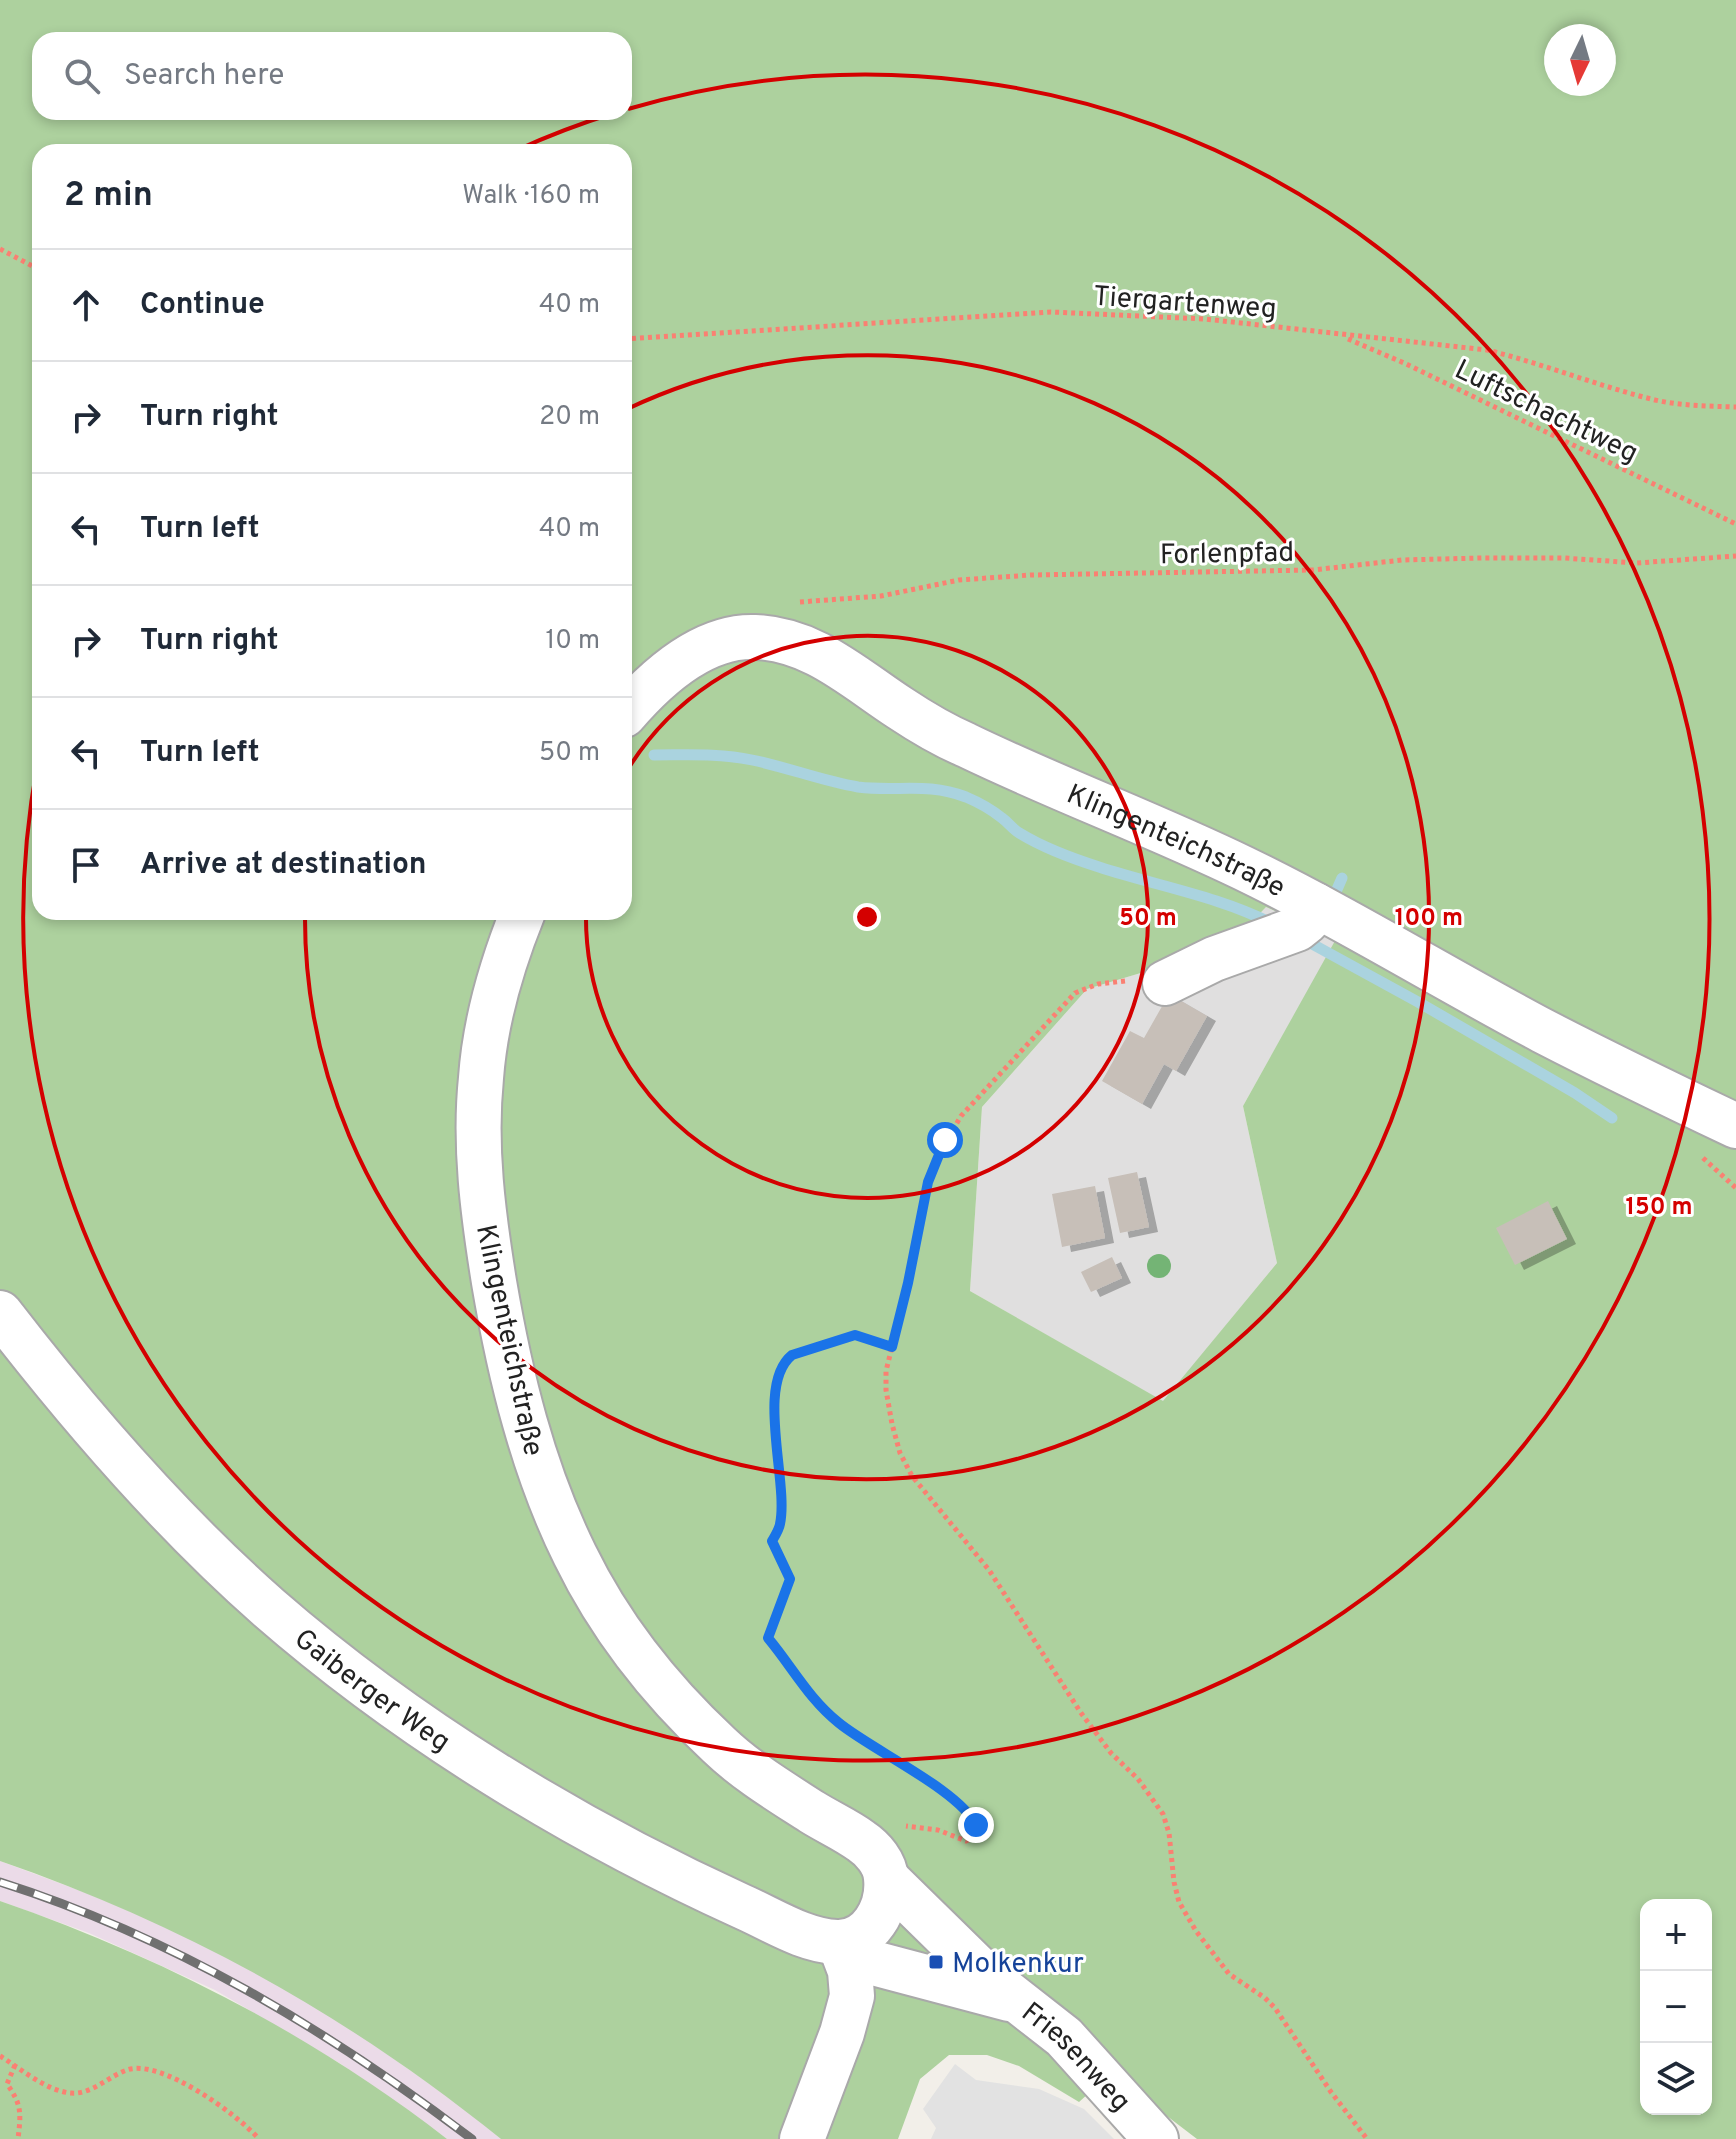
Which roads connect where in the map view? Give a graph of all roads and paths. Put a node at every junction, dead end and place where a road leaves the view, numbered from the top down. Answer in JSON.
{"nodes":[{"id":1,"x":0,"y":249,"type":"edge"},
{"id":2,"x":32,"y":266,"type":"edge"},
{"id":3,"x":1339,"y":336,"type":"junction"},
{"id":4,"x":632,"y":338,"type":"edge"},
{"id":5,"x":1736,"y":407,"type":"edge"},
{"id":6,"x":1736,"y":524,"type":"edge"},
{"id":7,"x":1736,"y":556,"type":"edge"},
{"id":8,"x":791,"y":602,"type":"dead end"},
{"id":9,"x":632,"y":707,"type":"edge"},
{"id":10,"x":1315,"y":905,"type":"junction"},
{"id":11,"x":520,"y":920,"type":"edge"},
{"id":12,"x":1165,"y":983,"type":"joint"},
{"id":13,"x":1736,"y":1126,"type":"edge"},
{"id":14,"x":1698,"y":1154,"type":"dead end"},
{"id":15,"x":1736,"y":1188,"type":"edge"},
{"id":16,"x":0,"y":1313,"type":"edge"},
{"id":17,"x":892,"y":1347,"type":"junction"},
{"id":18,"x":896,"y":1825,"type":"dead end"},
{"id":19,"x":887,"y":1879,"type":"junction"},
{"id":20,"x":839,"y":1942,"type":"junction"},
{"id":21,"x":1019,"y":2001,"type":"junction"},
{"id":22,"x":0,"y":2056,"type":"edge"},
{"id":23,"x":15,"y":2065,"type":"junction"},
{"id":24,"x":18,"y":2139,"type":"edge"},
{"id":25,"x":259,"y":2139,"type":"edge"},
{"id":26,"x":802,"y":2139,"type":"edge"},
{"id":27,"x":1156,"y":2139,"type":"edge"},
{"id":28,"x":1367,"y":2139,"type":"edge"}],
"edges":[{"from":1,"to":2,"type":"path"},
{"from":3,"to":4,"type":"path","name":"Tiergartenweg"},
{"from":3,"to":5,"type":"path","name":"Tiergartenweg"},
{"from":3,"to":6,"type":"path","name":"Luftschachtweg"},
{"from":7,"to":8,"type":"path","name":"Forlenpfad"},
{"from":9,"to":10,"type":"street","name":"Klingenteichstraße"},
{"from":10,"to":12,"type":"street"},
{"from":10,"to":13,"type":"street","name":"Klingenteichstraße"},
{"from":11,"to":19,"type":"street","name":"Klingenteichstraße"},
{"from":12,"to":17,"type":"path"},
{"from":14,"to":15,"type":"path"},
{"from":16,"to":20,"type":"street","name":"Gaiberger Weg"},
{"from":17,"to":18,"type":"path"},
{"from":17,"to":28,"type":"path"},
{"from":19,"to":20,"type":"street"},
{"from":19,"to":21,"type":"street","name":"Friesenweg"},
{"from":20,"to":21,"type":"street","name":"Gaiberger Weg"},
{"from":20,"to":26,"type":"street"},
{"from":21,"to":27,"type":"street","name":"Friesenweg"},
{"from":22,"to":23,"type":"path"},
{"from":23,"to":24,"type":"path"},
{"from":23,"to":25,"type":"path"}]}
